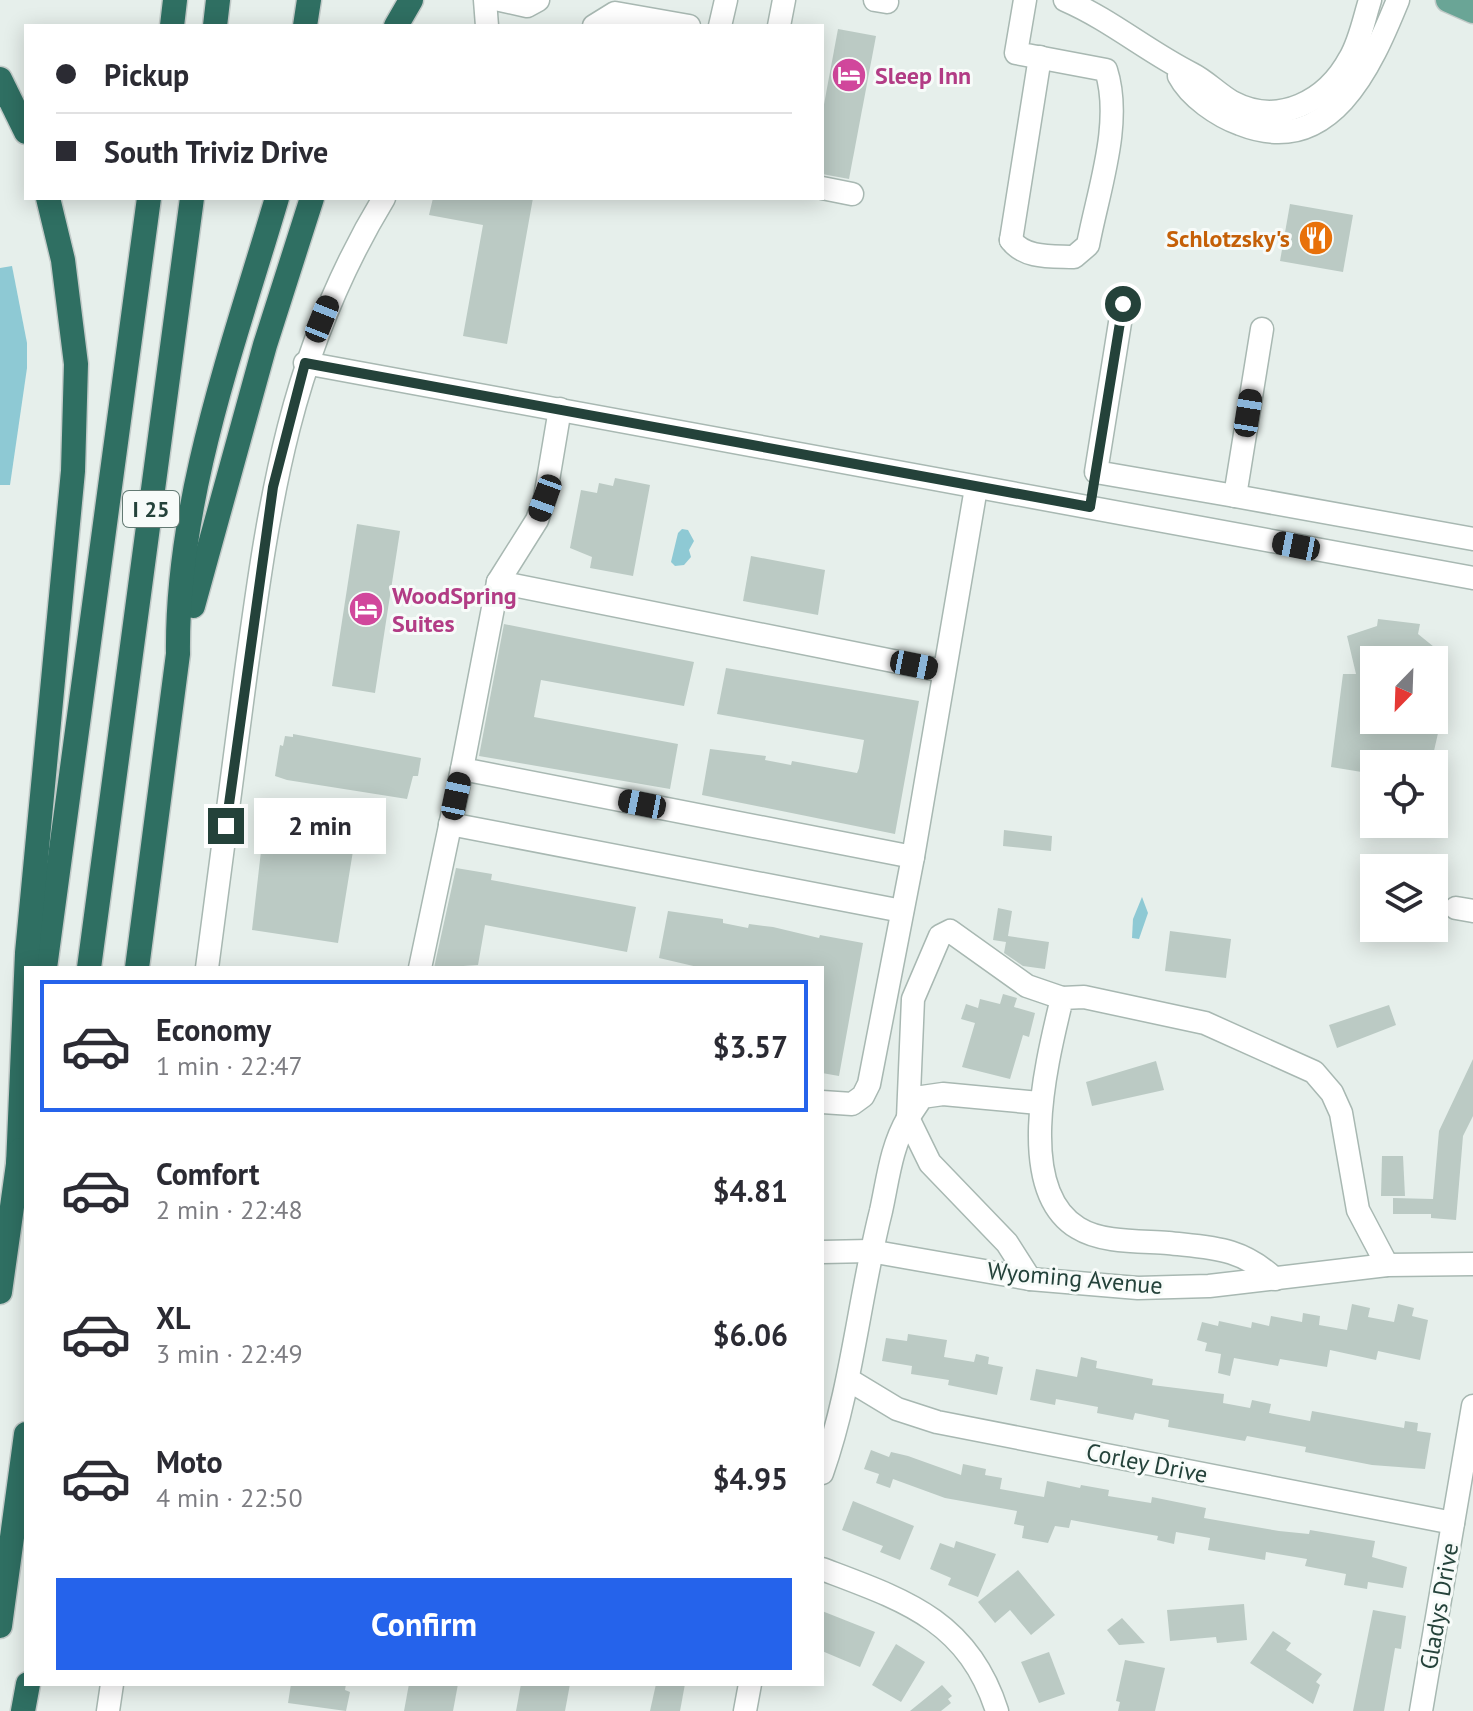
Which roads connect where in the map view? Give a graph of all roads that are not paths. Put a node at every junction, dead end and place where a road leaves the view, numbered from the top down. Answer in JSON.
{"nodes":[{"id":1,"x":175,"y":0,"type":"edge"},
{"id":2,"x":218,"y":0,"type":"edge"},
{"id":3,"x":309,"y":0,"type":"edge"},
{"id":4,"x":411,"y":0,"type":"edge"},
{"id":5,"x":485,"y":0,"type":"edge"},
{"id":6,"x":500,"y":0,"type":"edge"},
{"id":7,"x":726,"y":0,"type":"edge"},
{"id":8,"x":1025,"y":0,"type":"edge"},
{"id":9,"x":1065,"y":0,"type":"edge"},
{"id":10,"x":1370,"y":0,"type":"edge"},
{"id":11,"x":1398,"y":0,"type":"edge"},
{"id":12,"x":1448,"y":0,"type":"edge"},
{"id":13,"x":537,"y":1,"type":"edge"},
{"id":14,"x":1473,"y":11,"type":"edge"},
{"id":15,"x":172,"y":24,"type":"edge"},
{"id":16,"x":215,"y":24,"type":"edge"},
{"id":17,"x":305,"y":24,"type":"edge"},
{"id":18,"x":397,"y":24,"type":"edge"},
{"id":19,"x":487,"y":24,"type":"edge"},
{"id":20,"x":518,"y":24,"type":"edge"},
{"id":21,"x":597,"y":24,"type":"edge"},
{"id":22,"x":678,"y":24,"type":"edge"},
{"id":23,"x":720,"y":24,"type":"edge"},
{"id":24,"x":1040,"y":57,"type":"junction"},
{"id":25,"x":1174,"y":68,"type":"junction"},
{"id":26,"x":0,"y":79,"type":"edge"},
{"id":27,"x":24,"y":128,"type":"edge"},
{"id":28,"x":824,"y":188,"type":"edge"},
{"id":29,"x":852,"y":194,"type":"dead end"},
{"id":30,"x":48,"y":200,"type":"edge"},
{"id":31,"x":149,"y":200,"type":"edge"},
{"id":32,"x":192,"y":200,"type":"edge"},
{"id":33,"x":276,"y":200,"type":"edge"},
{"id":34,"x":311,"y":200,"type":"edge"},
{"id":35,"x":383,"y":200,"type":"edge"},
{"id":36,"x":1123,"y":304,"type":"dead end"},
{"id":37,"x":1262,"y":329,"type":"dead end"},
{"id":38,"x":305,"y":363,"type":"junction"},
{"id":39,"x":560,"y":409,"type":"junction"},
{"id":40,"x":1096,"y":472,"type":"junction"},
{"id":41,"x":976,"y":488,"type":"junction"},
{"id":42,"x":1235,"y":496,"type":"junction"},
{"id":43,"x":1090,"y":507,"type":"junction"},
{"id":44,"x":1473,"y":539,"type":"edge"},
{"id":45,"x":1473,"y":578,"type":"edge"},
{"id":46,"x":498,"y":582,"type":"junction"},
{"id":47,"x":178,"y":654,"type":"junction"},
{"id":48,"x":943,"y":671,"type":"junction"},
{"id":49,"x":462,"y":769,"type":"junction"},
{"id":50,"x":450,"y":824,"type":"junction"},
{"id":51,"x":913,"y":857,"type":"junction"},
{"id":52,"x":902,"y":911,"type":"junction"},
{"id":53,"x":26,"y":966,"type":"edge"},
{"id":54,"x":45,"y":966,"type":"edge"},
{"id":55,"x":89,"y":966,"type":"edge"},
{"id":56,"x":137,"y":966,"type":"edge"},
{"id":57,"x":207,"y":966,"type":"edge"},
{"id":58,"x":420,"y":966,"type":"edge"},
{"id":59,"x":1062,"y":998,"type":"junction"},
{"id":60,"x":24,"y":1024,"type":"edge"},
{"id":61,"x":824,"y":1102,"type":"edge"},
{"id":62,"x":1039,"y":1103,"type":"junction"},
{"id":63,"x":908,"y":1118,"type":"junction"},
{"id":64,"x":24,"y":1122,"type":"edge"},
{"id":65,"x":18,"y":1166,"type":"junction"},
{"id":66,"x":870,"y":1251,"type":"junction"},
{"id":67,"x":824,"y":1252,"type":"edge"},
{"id":68,"x":1473,"y":1264,"type":"edge"},
{"id":69,"x":1387,"y":1265,"type":"junction"},
{"id":70,"x":1030,"y":1279,"type":"junction"},
{"id":71,"x":1275,"y":1279,"type":"junction"},
{"id":72,"x":0,"y":1292,"type":"edge"},
{"id":73,"x":849,"y":1380,"type":"junction"},
{"id":74,"x":1473,"y":1406,"type":"edge"},
{"id":75,"x":24,"y":1449,"type":"edge"},
{"id":76,"x":824,"y":1466,"type":"edge"},
{"id":77,"x":1453,"y":1523,"type":"junction"},
{"id":78,"x":824,"y":1570,"type":"edge"},
{"id":79,"x":0,"y":1626,"type":"edge"},
{"id":80,"x":28,"y":1686,"type":"edge"},
{"id":81,"x":112,"y":1686,"type":"edge"},
{"id":82,"x":750,"y":1686,"type":"edge"},
{"id":83,"x":23,"y":1711,"type":"edge"},
{"id":84,"x":108,"y":1711,"type":"edge"},
{"id":85,"x":745,"y":1711,"type":"edge"},
{"id":86,"x":997,"y":1711,"type":"edge"},
{"id":87,"x":1421,"y":1711,"type":"edge"}],
"edges":[{"from":1,"to":15,"type":"highway"},
{"from":2,"to":16,"type":"highway"},
{"from":3,"to":17,"type":"highway"},
{"from":4,"to":18,"type":"highway"},
{"from":5,"to":19,"type":"street"},
{"from":6,"to":13,"type":"street"},
{"from":7,"to":23,"type":"street"},
{"from":8,"to":24,"type":"street"},
{"from":9,"to":25,"type":"street"},
{"from":10,"to":25,"type":"street"},
{"from":11,"to":25,"type":"street"},
{"from":12,"to":14,"type":"main road"},
{"from":13,"to":20,"type":"street"},
{"from":21,"to":22,"type":"street"},
{"from":24,"to":24,"type":"street"},
{"from":26,"to":27,"type":"highway"},
{"from":28,"to":29,"type":"street"},
{"from":30,"to":53,"type":"highway"},
{"from":31,"to":54,"type":"highway","number":"I 25"},
{"from":32,"to":55,"type":"highway","number":"I 25"},
{"from":33,"to":47,"type":"highway"},
{"from":34,"to":47,"type":"highway"},
{"from":35,"to":38,"type":"street"},
{"from":36,"to":40,"type":"street"},
{"from":37,"to":42,"type":"street"},
{"from":38,"to":39,"type":"street"},
{"from":38,"to":57,"type":"street"},
{"from":39,"to":41,"type":"street"},
{"from":39,"to":46,"type":"street"},
{"from":40,"to":42,"type":"street"},
{"from":40,"to":43,"type":"street"},
{"from":41,"to":43,"type":"street"},
{"from":41,"to":48,"type":"street"},
{"from":42,"to":44,"type":"street"},
{"from":43,"to":45,"type":"street"},
{"from":46,"to":48,"type":"street"},
{"from":46,"to":49,"type":"street"},
{"from":47,"to":56,"type":"highway"},
{"from":48,"to":51,"type":"street"},
{"from":49,"to":50,"type":"street"},
{"from":49,"to":51,"type":"street"},
{"from":50,"to":52,"type":"street"},
{"from":50,"to":58,"type":"street"},
{"from":51,"to":52,"type":"street"},
{"from":52,"to":61,"type":"street"},
{"from":59,"to":62,"type":"street"},
{"from":59,"to":63,"type":"street"},
{"from":59,"to":69,"type":"street"},
{"from":60,"to":65,"type":"highway"},
{"from":62,"to":63,"type":"street"},
{"from":62,"to":71,"type":"street"},
{"from":63,"to":66,"type":"street"},
{"from":63,"to":70,"type":"street"},
{"from":64,"to":65,"type":"highway"},
{"from":65,"to":72,"type":"highway"},
{"from":66,"to":67,"type":"street","name":"Wyoming Avenue"},
{"from":66,"to":70,"type":"street","name":"Wyoming Avenue"},
{"from":66,"to":73,"type":"street"},
{"from":68,"to":69,"type":"street","name":"Wyoming Avenue"},
{"from":69,"to":71,"type":"street","name":"Wyoming Avenue"},
{"from":70,"to":71,"type":"street","name":"Wyoming Avenue"},
{"from":73,"to":76,"type":"street"},
{"from":73,"to":77,"type":"street","name":"Corley Drive"},
{"from":74,"to":77,"type":"street","name":"Gladys Drive"},
{"from":75,"to":79,"type":"highway"},
{"from":77,"to":87,"type":"street","name":"Gladys Drive"},
{"from":78,"to":86,"type":"street"},
{"from":80,"to":83,"type":"highway"},
{"from":81,"to":84,"type":"street"},
{"from":82,"to":85,"type":"street"}]}
